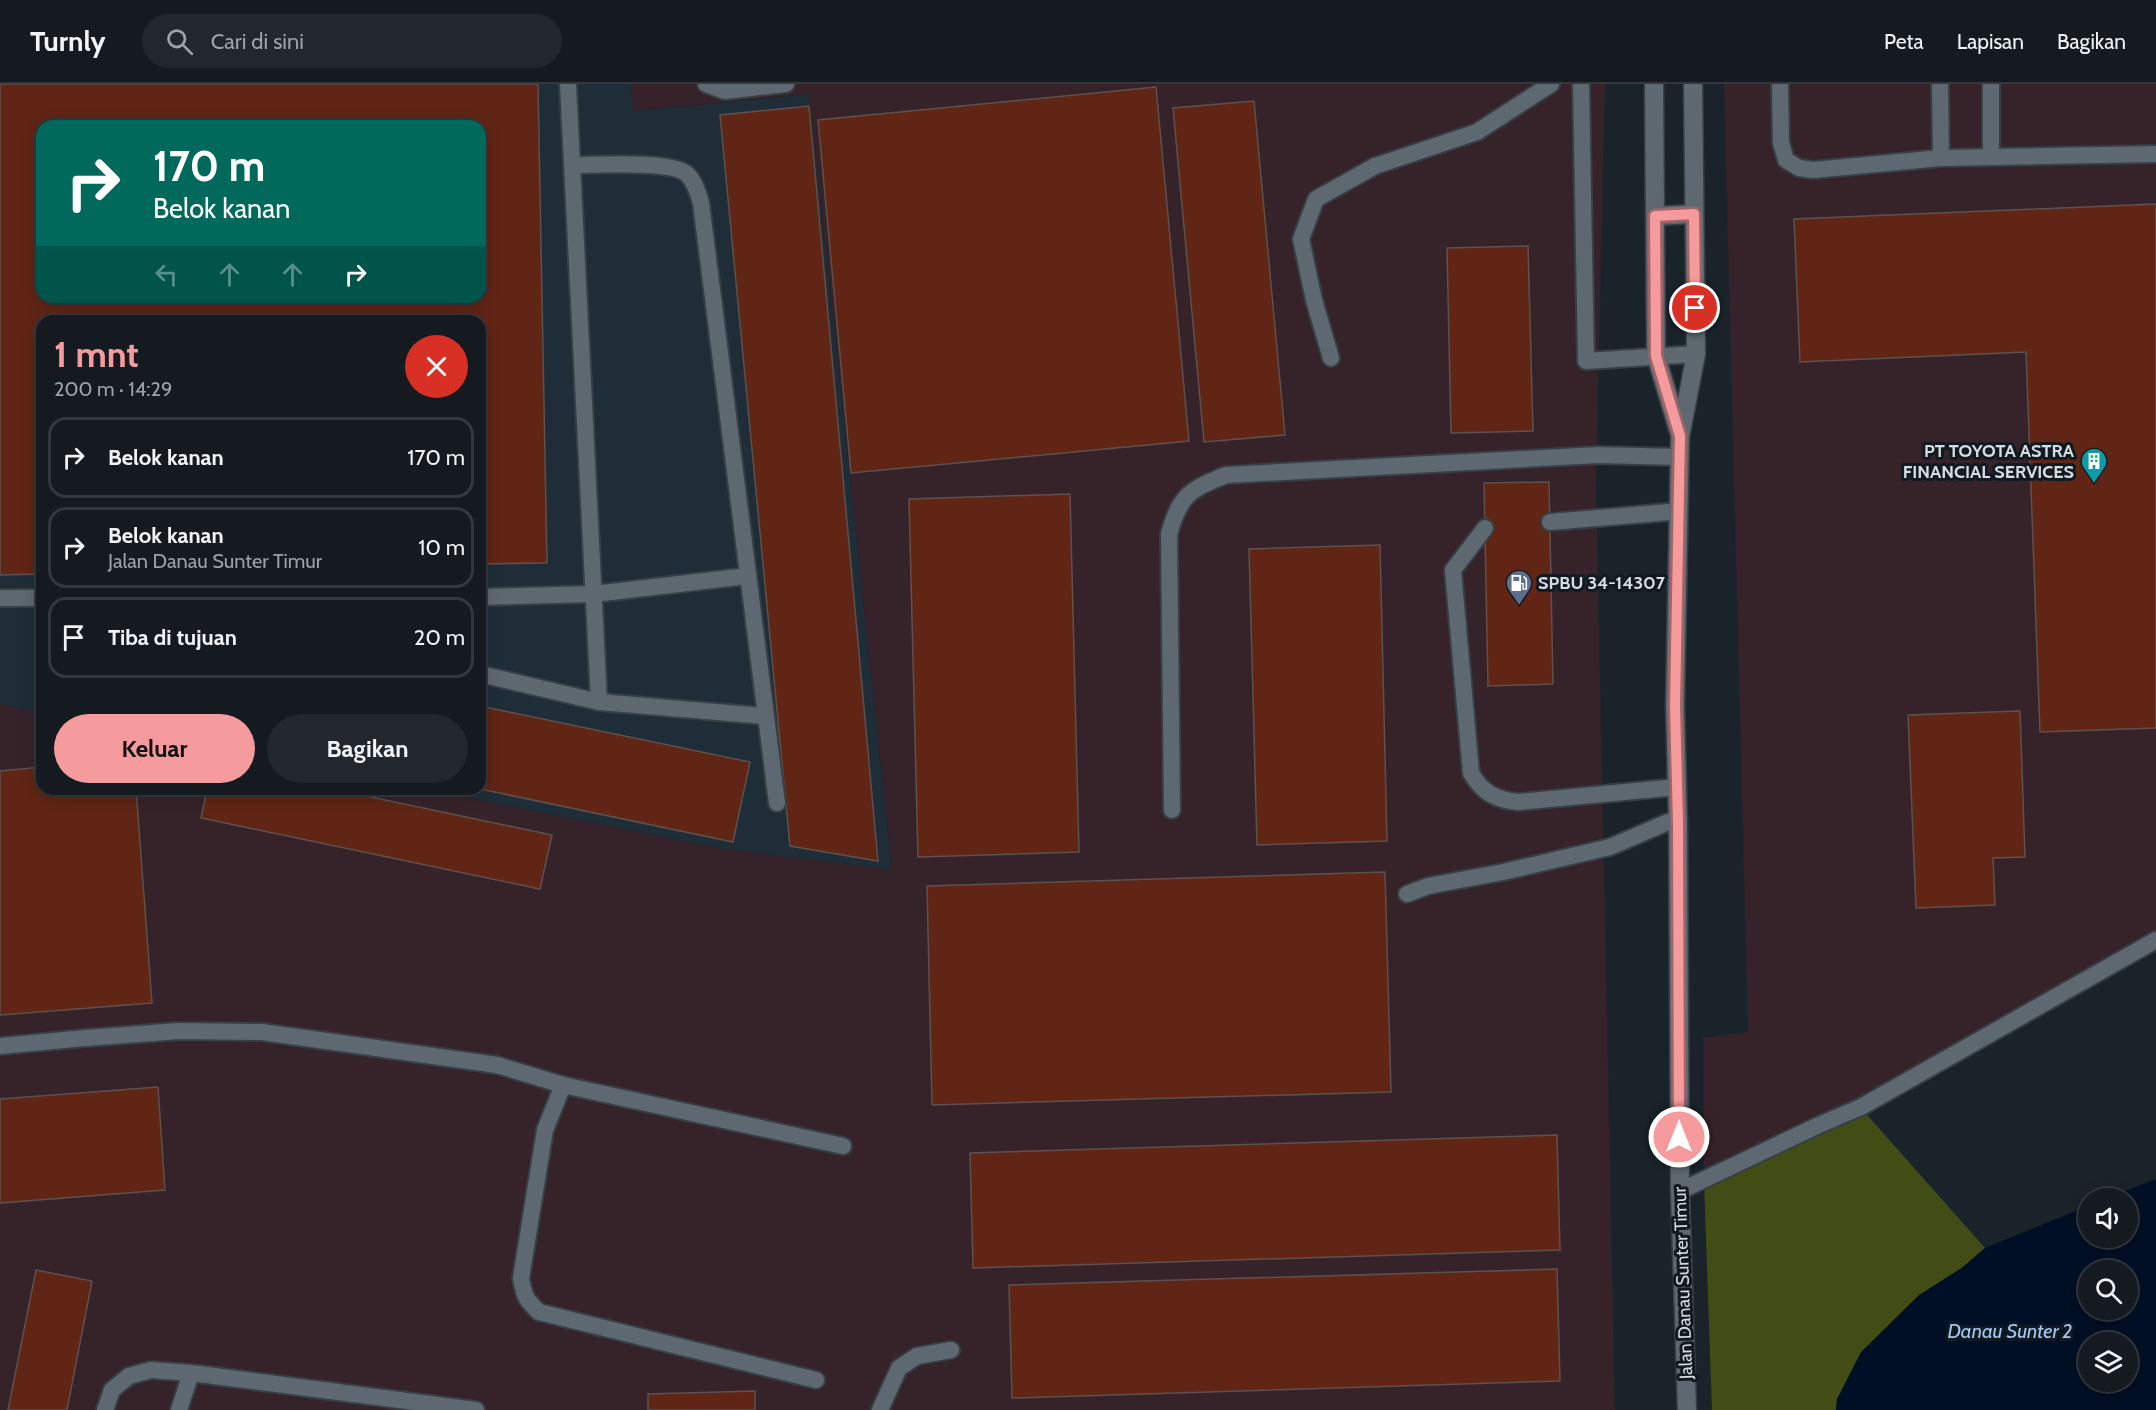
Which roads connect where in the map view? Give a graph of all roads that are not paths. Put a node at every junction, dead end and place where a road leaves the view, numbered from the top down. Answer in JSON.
{"nodes":[{"id":1,"x":568,"y":84,"type":"edge"},
{"id":2,"x":706,"y":84,"type":"edge"},
{"id":3,"x":786,"y":84,"type":"edge"},
{"id":4,"x":1551,"y":84,"type":"edge"},
{"id":5,"x":1581,"y":84,"type":"edge"},
{"id":6,"x":1654,"y":84,"type":"edge"},
{"id":7,"x":1693,"y":84,"type":"edge"},
{"id":8,"x":1780,"y":84,"type":"edge"},
{"id":9,"x":1940,"y":84,"type":"edge"},
{"id":10,"x":1991,"y":84,"type":"edge"},
{"id":11,"x":2156,"y":154,"type":"edge"},
{"id":12,"x":1991,"y":157,"type":"junction"},
{"id":13,"x":1941,"y":158,"type":"junction"},
{"id":14,"x":572,"y":165,"type":"junction"},
{"id":15,"x":1694,"y":214,"type":"junction"},
{"id":16,"x":1655,"y":216,"type":"junction"},
{"id":17,"x":1696,"y":354,"type":"junction"},
{"id":18,"x":1656,"y":356,"type":"junction"},
{"id":19,"x":1331,"y":358,"type":"dead end"},
{"id":20,"x":1680,"y":436,"type":"junction"},
{"id":21,"x":1680,"y":457,"type":"junction"},
{"id":22,"x":1679,"y":514,"type":"junction"},
{"id":23,"x":1550,"y":522,"type":"dead end"},
{"id":24,"x":1485,"y":528,"type":"dead end"},
{"id":25,"x":747,"y":576,"type":"junction"},
{"id":26,"x":594,"y":594,"type":"junction"},
{"id":27,"x":486,"y":597,"type":"edge"},
{"id":28,"x":0,"y":598,"type":"edge"},
{"id":29,"x":36,"y":598,"type":"edge"},
{"id":30,"x":486,"y":675,"type":"edge"},
{"id":31,"x":599,"y":702,"type":"junction"},
{"id":32,"x":765,"y":716,"type":"junction"},
{"id":33,"x":1677,"y":787,"type":"junction"},
{"id":34,"x":777,"y":803,"type":"dead end"},
{"id":35,"x":1172,"y":810,"type":"dead end"},
{"id":36,"x":1678,"y":823,"type":"junction"},
{"id":37,"x":1407,"y":894,"type":"dead end"},
{"id":38,"x":2156,"y":940,"type":"edge"},
{"id":39,"x":0,"y":1046,"type":"edge"},
{"id":40,"x":562,"y":1085,"type":"junction"},
{"id":41,"x":843,"y":1146,"type":"dead end"},
{"id":42,"x":1680,"y":1191,"type":"junction"},
{"id":43,"x":951,"y":1350,"type":"dead end"},
{"id":44,"x":191,"y":1373,"type":"junction"},
{"id":45,"x":816,"y":1380,"type":"dead end"},
{"id":46,"x":105,"y":1410,"type":"edge"},
{"id":47,"x":179,"y":1410,"type":"edge"},
{"id":48,"x":476,"y":1410,"type":"edge"},
{"id":49,"x":880,"y":1410,"type":"edge"},
{"id":50,"x":1687,"y":1410,"type":"edge"}],
"edges":[{"from":1,"to":14,"type":"lane"},
{"from":2,"to":3,"type":"lane"},
{"from":4,"to":19,"type":"lane"},
{"from":5,"to":18,"type":"lane"},
{"from":6,"to":16,"type":"main road","name":"Jalan Danau Sunter Timur"},
{"from":7,"to":15,"type":"main road","name":"Jalan Danau Sunter Timur"},
{"from":8,"to":13,"type":"lane"},
{"from":9,"to":13,"type":"lane"},
{"from":10,"to":12,"type":"lane"},
{"from":11,"to":12,"type":"lane"},
{"from":12,"to":13,"type":"lane"},
{"from":14,"to":25,"type":"lane"},
{"from":14,"to":26,"type":"lane"},
{"from":15,"to":16,"type":"main road"},
{"from":15,"to":17,"type":"main road","name":"Jalan Danau Sunter Timur"},
{"from":16,"to":18,"type":"main road","name":"Jalan Danau Sunter Timur"},
{"from":17,"to":18,"type":"lane"},
{"from":17,"to":20,"type":"main road","name":"Jalan Danau Sunter Timur"},
{"from":18,"to":20,"type":"main road","name":"Jalan Danau Sunter Timur"},
{"from":20,"to":21,"type":"main road","name":"Jalan Danau Sunter Timur"},
{"from":21,"to":22,"type":"main road","name":"Jalan Danau Sunter Timur"},
{"from":21,"to":35,"type":"lane"},
{"from":22,"to":23,"type":"lane"},
{"from":22,"to":33,"type":"main road","name":"Jalan Danau Sunter Timur"},
{"from":24,"to":33,"type":"lane"},
{"from":25,"to":26,"type":"lane"},
{"from":25,"to":32,"type":"lane"},
{"from":26,"to":27,"type":"lane"},
{"from":26,"to":31,"type":"lane"},
{"from":28,"to":29,"type":"lane"},
{"from":30,"to":31,"type":"lane"},
{"from":31,"to":32,"type":"lane"},
{"from":32,"to":34,"type":"lane"},
{"from":33,"to":36,"type":"main road","name":"Jalan Danau Sunter Timur"},
{"from":36,"to":37,"type":"lane"},
{"from":36,"to":42,"type":"main road","name":"Jalan Danau Sunter Timur"},
{"from":38,"to":42,"type":"lane"},
{"from":39,"to":40,"type":"lane"},
{"from":40,"to":41,"type":"lane"},
{"from":40,"to":45,"type":"lane"},
{"from":42,"to":50,"type":"main road","name":"Jalan Danau Sunter Timur"},
{"from":43,"to":49,"type":"lane"},
{"from":44,"to":46,"type":"lane"},
{"from":44,"to":47,"type":"lane"},
{"from":44,"to":48,"type":"lane"}]}
